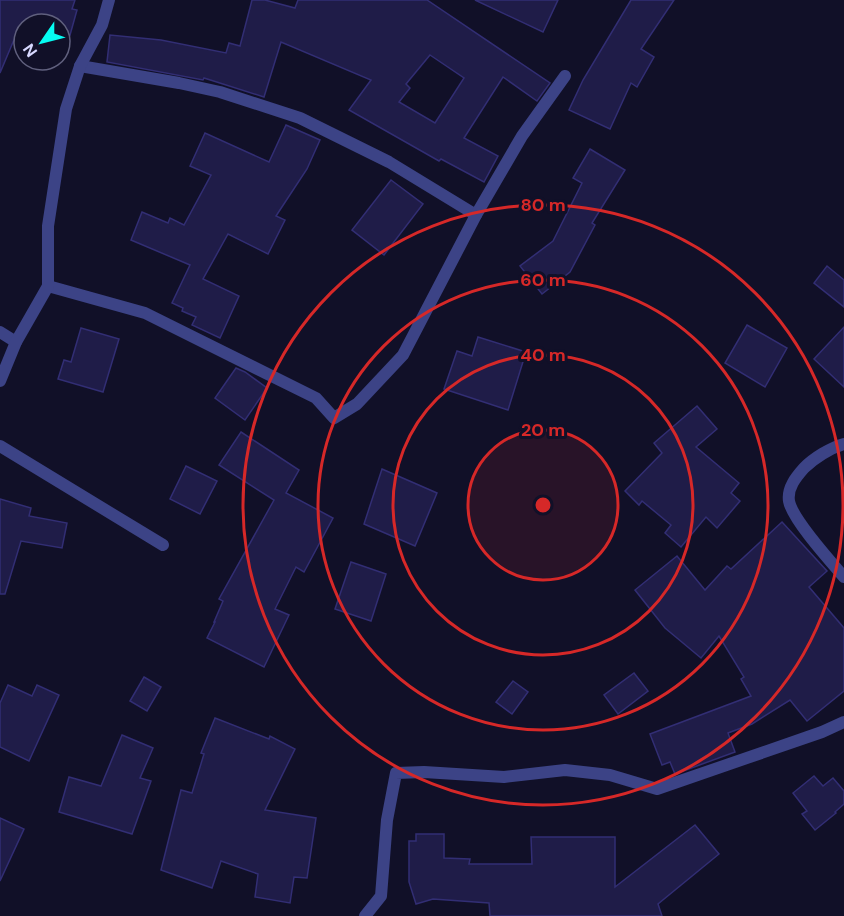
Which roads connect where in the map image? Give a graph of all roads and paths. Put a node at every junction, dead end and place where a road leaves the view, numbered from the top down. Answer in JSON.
{"nodes":[{"id":1,"x":109,"y":0,"type":"edge"},
{"id":2,"x":80,"y":66,"type":"junction"},
{"id":3,"x":565,"y":76,"type":"dead end"},
{"id":4,"x":476,"y":215,"type":"junction"},
{"id":5,"x":48,"y":286,"type":"junction"},
{"id":6,"x":0,"y":332,"type":"edge"},
{"id":7,"x":16,"y":342,"type":"junction"},
{"id":8,"x":0,"y":381,"type":"edge"},
{"id":9,"x":844,"y":444,"type":"edge"},
{"id":10,"x":0,"y":446,"type":"edge"},
{"id":11,"x":163,"y":545,"type":"dead end"},
{"id":12,"x":844,"y":577,"type":"edge"},
{"id":13,"x":844,"y":722,"type":"edge"},
{"id":14,"x":365,"y":916,"type":"edge"}],
"edges":[{"from":1,"to":2,"type":"street"},
{"from":2,"to":4,"type":"street"},
{"from":2,"to":5,"type":"street"},
{"from":3,"to":4,"type":"street"},
{"from":4,"to":5,"type":"street"},
{"from":5,"to":7,"type":"street"},
{"from":6,"to":7,"type":"street"},
{"from":7,"to":8,"type":"street"},
{"from":9,"to":12,"type":"street"},
{"from":10,"to":11,"type":"street"},
{"from":13,"to":14,"type":"street"}]}
